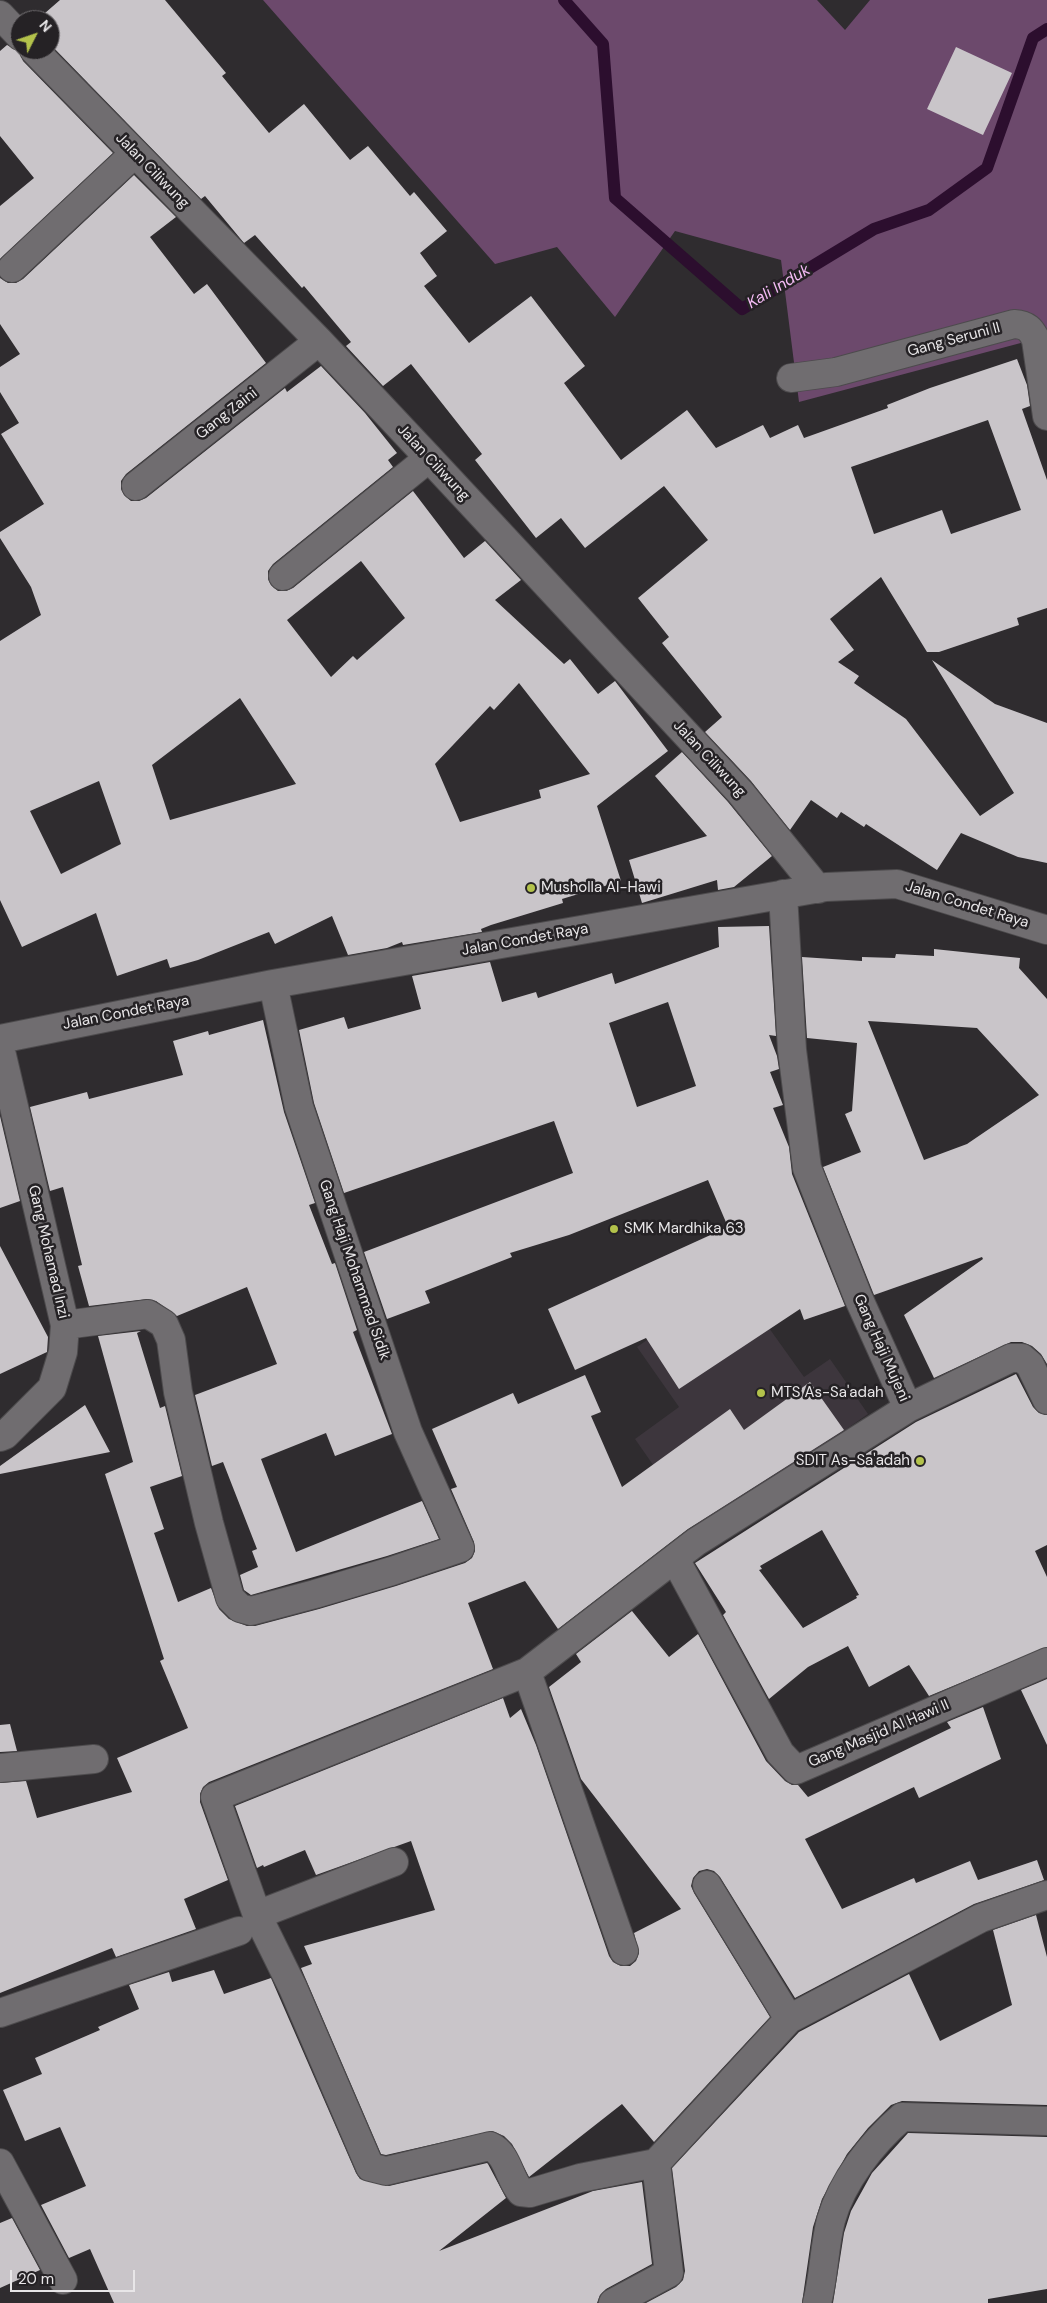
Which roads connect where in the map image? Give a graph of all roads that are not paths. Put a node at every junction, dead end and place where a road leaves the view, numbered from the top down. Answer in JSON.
{"nodes":[{"id":1,"x":0,"y":15,"type":"edge"},
{"id":2,"x":10,"y":26,"type":"edge"},
{"id":3,"x":44,"y":60,"type":"edge"},
{"id":4,"x":135,"y":153,"type":"junction"},
{"id":5,"x":12,"y":268,"type":"dead end"},
{"id":6,"x":319,"y":341,"type":"junction"},
{"id":7,"x":791,"y":378,"type":"dead end"},
{"id":8,"x":1047,"y":416,"type":"edge"},
{"id":9,"x":429,"y":458,"type":"junction"},
{"id":10,"x":136,"y":486,"type":"dead end"},
{"id":11,"x":283,"y":576,"type":"dead end"},
{"id":12,"x":818,"y":889,"type":"junction"},
{"id":13,"x":783,"y":894,"type":"junction"},
{"id":14,"x":1047,"y":930,"type":"edge"},
{"id":15,"x":273,"y":984,"type":"junction"},
{"id":16,"x":0,"y":1039,"type":"edge"},
{"id":17,"x":0,"y":1047,"type":"edge"},
{"id":18,"x":65,"y":1325,"type":"junction"},
{"id":19,"x":1047,"y":1400,"type":"edge"},
{"id":20,"x":908,"y":1408,"type":"junction"},
{"id":21,"x":0,"y":1437,"type":"edge"},
{"id":22,"x":675,"y":1560,"type":"junction"},
{"id":23,"x":1047,"y":1662,"type":"edge"},
{"id":24,"x":527,"y":1672,"type":"junction"},
{"id":25,"x":94,"y":1758,"type":"dead end"},
{"id":26,"x":0,"y":1768,"type":"edge"},
{"id":27,"x":394,"y":1862,"type":"dead end"},
{"id":28,"x":707,"y":1885,"type":"dead end"},
{"id":29,"x":1047,"y":1895,"type":"edge"},
{"id":30,"x":248,"y":1923,"type":"junction"},
{"id":31,"x":624,"y":1951,"type":"dead end"},
{"id":32,"x":0,"y":2013,"type":"edge"},
{"id":33,"x":789,"y":2019,"type":"junction"},
{"id":34,"x":1047,"y":2121,"type":"edge"},
{"id":35,"x":0,"y":2163,"type":"edge"},
{"id":36,"x":656,"y":2163,"type":"junction"},
{"id":37,"x":8,"y":2196,"type":"edge"},
{"id":38,"x":63,"y":2280,"type":"dead end"},
{"id":39,"x":613,"y":2303,"type":"edge"},
{"id":40,"x":817,"y":2303,"type":"edge"}],
"edges":[{"from":1,"to":2,"type":"street"},
{"from":3,"to":4,"type":"street","name":"Jalan Ciliwung"},
{"from":4,"to":5,"type":"street"},
{"from":4,"to":6,"type":"street","name":"Jalan Ciliwung"},
{"from":6,"to":9,"type":"street","name":"Jalan Ciliwung"},
{"from":6,"to":10,"type":"street","name":"Gang Zaini"},
{"from":7,"to":8,"type":"street","name":"Gang Seruni II"},
{"from":9,"to":11,"type":"street"},
{"from":9,"to":12,"type":"street","name":"Jalan Ciliwung"},
{"from":12,"to":13,"type":"street","name":"Jalan Condet Raya"},
{"from":12,"to":14,"type":"street","name":"Jalan Condet Raya"},
{"from":13,"to":15,"type":"street","name":"Jalan Condet Raya"},
{"from":13,"to":20,"type":"street","name":"Gang Haji Mujeni"},
{"from":15,"to":16,"type":"street","name":"Jalan Condet Raya"},
{"from":15,"to":18,"type":"street","name":"Gang Haji Mohammad Sidik"},
{"from":17,"to":18,"type":"street","name":"Gang Mohamad Inzi"},
{"from":18,"to":21,"type":"street","name":"Gang Mohamad Inzi"},
{"from":19,"to":20,"type":"street"},
{"from":20,"to":22,"type":"street","name":"Gang Haji Mujeni"},
{"from":22,"to":23,"type":"street","name":"Gang Masjid Al Hawi II"},
{"from":22,"to":24,"type":"street","name":"Gang Haji Mujeni"},
{"from":24,"to":30,"type":"street","name":"Gang Haji Mujeni"},
{"from":24,"to":31,"type":"street"},
{"from":25,"to":26,"type":"street"},
{"from":27,"to":30,"type":"street"},
{"from":28,"to":33,"type":"street"},
{"from":29,"to":33,"type":"street"},
{"from":30,"to":32,"type":"street"},
{"from":30,"to":36,"type":"street"},
{"from":33,"to":36,"type":"street"},
{"from":34,"to":40,"type":"street"},
{"from":35,"to":37,"type":"street"},
{"from":36,"to":39,"type":"street"},
{"from":37,"to":38,"type":"street"}]}
